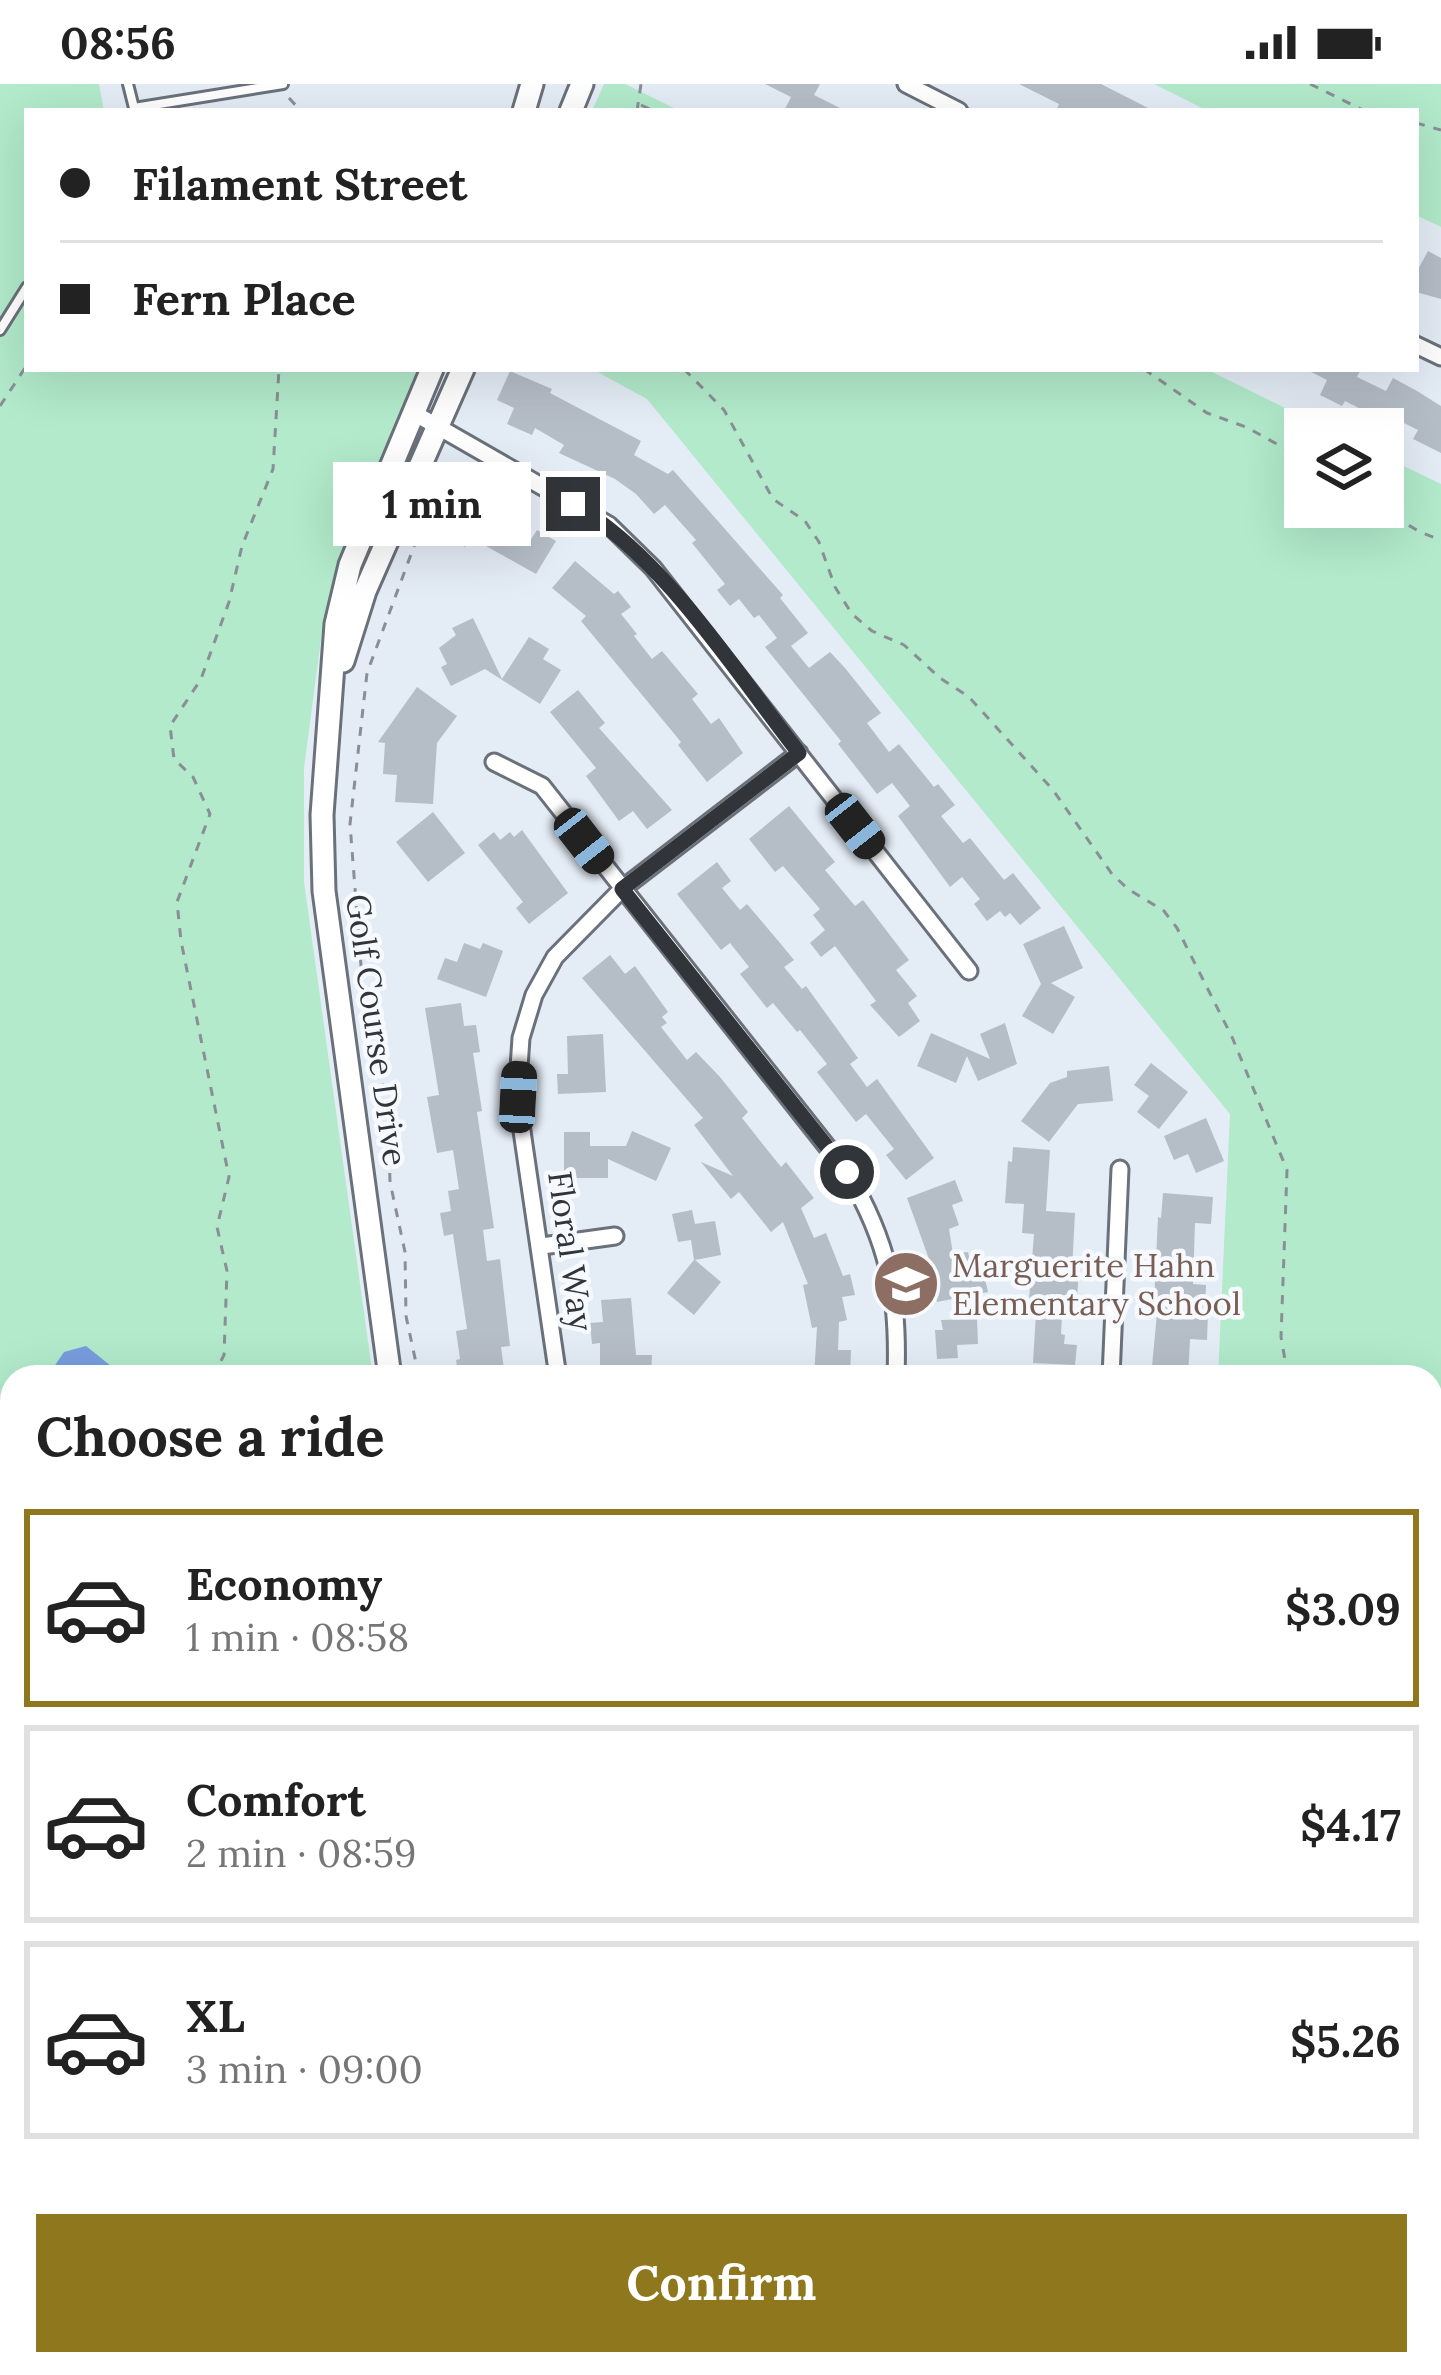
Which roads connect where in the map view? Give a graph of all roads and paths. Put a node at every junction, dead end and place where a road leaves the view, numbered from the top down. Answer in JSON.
{"nodes":[{"id":1,"x":641,"y":84,"type":"edge"},
{"id":2,"x":906,"y":84,"type":"edge"},
{"id":3,"x":1310,"y":84,"type":"edge"},
{"id":4,"x":282,"y":86,"type":"edge"},
{"id":5,"x":640,"y":104,"type":"junction"},
{"id":6,"x":145,"y":108,"type":"edge"},
{"id":7,"x":638,"y":108,"type":"edge"},
{"id":8,"x":648,"y":108,"type":"edge"},
{"id":9,"x":953,"y":108,"type":"edge"},
{"id":10,"x":1359,"y":108,"type":"edge"},
{"id":11,"x":24,"y":292,"type":"edge"},
{"id":12,"x":0,"y":330,"type":"edge"},
{"id":13,"x":24,"y":370,"type":"edge"},
{"id":14,"x":279,"y":372,"type":"edge"},
{"id":15,"x":431,"y":372,"type":"edge"},
{"id":16,"x":462,"y":372,"type":"edge"},
{"id":17,"x":687,"y":372,"type":"edge"},
{"id":18,"x":1148,"y":372,"type":"edge"},
{"id":19,"x":0,"y":406,"type":"edge"},
{"id":20,"x":414,"y":412,"type":"junction"},
{"id":21,"x":438,"y":427,"type":"junction"},
{"id":22,"x":1284,"y":448,"type":"edge"},
{"id":23,"x":454,"y":464,"type":"dead end"},
{"id":24,"x":1404,"y":522,"type":"edge"},
{"id":25,"x":1441,"y":540,"type":"edge"},
{"id":26,"x":333,"y":690,"type":"junction"},
{"id":27,"x":799,"y":753,"type":"junction"},
{"id":28,"x":494,"y":762,"type":"dead end"},
{"id":29,"x":622,"y":889,"type":"junction"},
{"id":30,"x":969,"y":971,"type":"dead end"},
{"id":31,"x":1120,"y":1169,"type":"dead end"},
{"id":32,"x":615,"y":1236,"type":"dead end"},
{"id":33,"x":542,"y":1246,"type":"junction"},
{"id":34,"x":219,"y":1365,"type":"edge"},
{"id":35,"x":388,"y":1365,"type":"edge"},
{"id":36,"x":416,"y":1365,"type":"edge"},
{"id":37,"x":557,"y":1365,"type":"edge"},
{"id":38,"x":896,"y":1365,"type":"edge"},
{"id":39,"x":1112,"y":1365,"type":"edge"},
{"id":40,"x":1286,"y":1365,"type":"edge"}],
"edges":[{"from":1,"to":5,"type":"path"},
{"from":2,"to":9,"type":"street"},
{"from":3,"to":10,"type":"path"},
{"from":4,"to":6,"type":"lane"},
{"from":5,"to":7,"type":"path"},
{"from":5,"to":8,"type":"path"},
{"from":11,"to":12,"type":"lane"},
{"from":13,"to":19,"type":"path"},
{"from":14,"to":34,"type":"path"},
{"from":15,"to":20,"type":"street","name":"Golf Course Drive"},
{"from":16,"to":21,"type":"street","name":"Golf Course Drive"},
{"from":17,"to":40,"type":"path"},
{"from":18,"to":22,"type":"path"},
{"from":20,"to":21,"type":"street"},
{"from":20,"to":26,"type":"street","name":"Golf Course Drive"},
{"from":21,"to":26,"type":"street","name":"Golf Course Drive"},
{"from":21,"to":27,"type":"street"},
{"from":23,"to":36,"type":"path"},
{"from":24,"to":25,"type":"path"},
{"from":26,"to":35,"type":"street","name":"Golf Course Drive"},
{"from":27,"to":29,"type":"street","name":"Floral Way"},
{"from":27,"to":30,"type":"street"},
{"from":28,"to":29,"type":"street"},
{"from":29,"to":33,"type":"street","name":"Floral Way"},
{"from":29,"to":38,"type":"street"},
{"from":31,"to":39,"type":"street"},
{"from":32,"to":33,"type":"street"},
{"from":33,"to":37,"type":"street","name":"Floral Way"}]}
